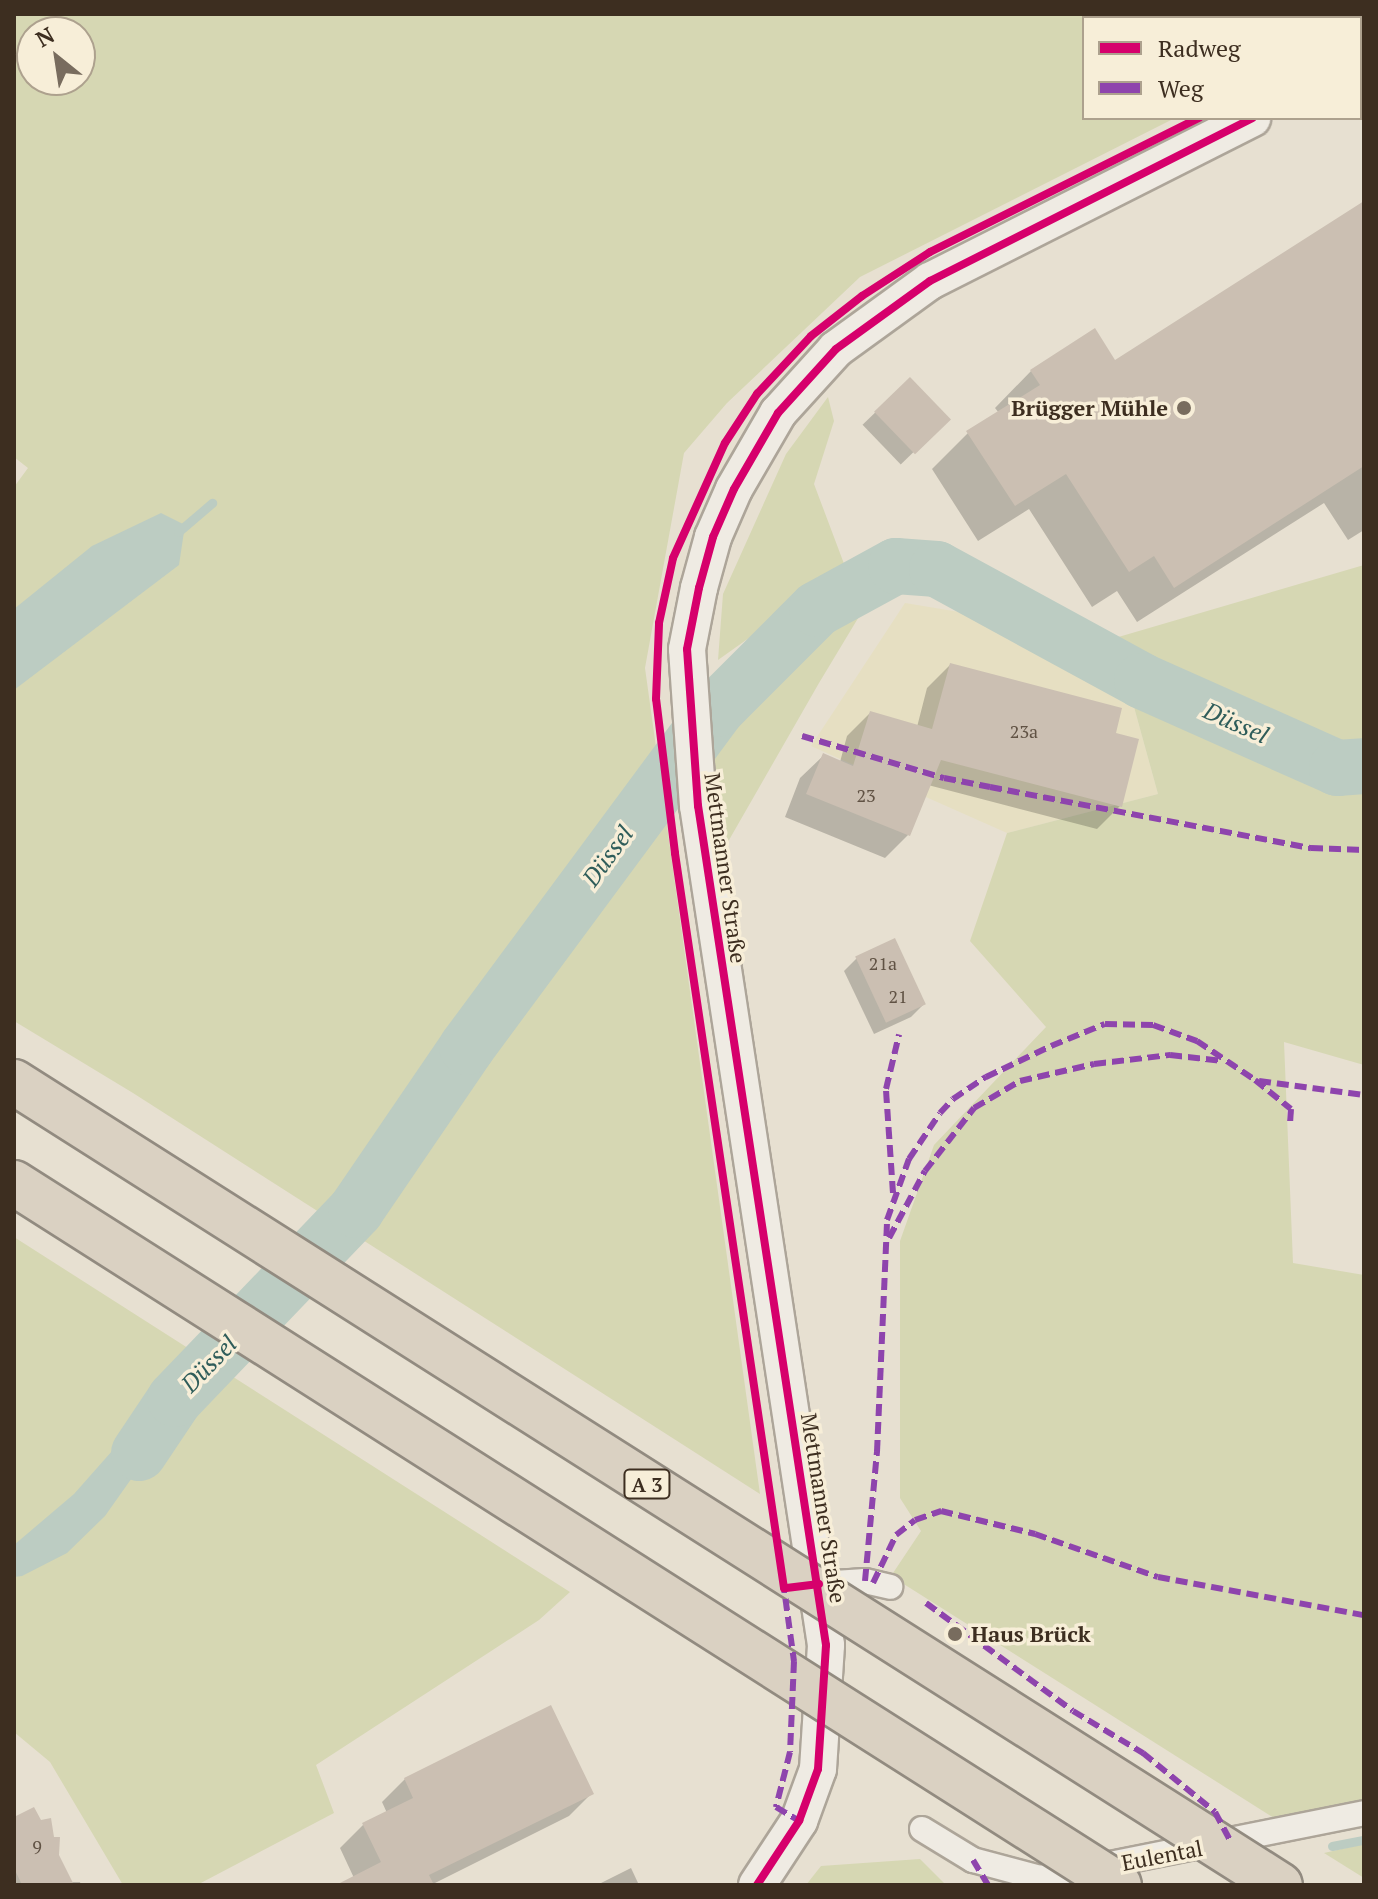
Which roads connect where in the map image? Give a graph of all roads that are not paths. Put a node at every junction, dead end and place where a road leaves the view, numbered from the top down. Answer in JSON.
{"nodes":[{"id":1,"x":1248,"y":120,"type":"edge"},
{"id":2,"x":14,"y":1082,"type":"edge"},
{"id":3,"x":14,"y":1183,"type":"edge"},
{"id":4,"x":819,"y":1584,"type":"junction"},
{"id":5,"x":890,"y":1587,"type":"dead end"},
{"id":6,"x":1364,"y":1813,"type":"edge"},
{"id":7,"x":922,"y":1829,"type":"dead end"},
{"id":8,"x":757,"y":1885,"type":"edge"},
{"id":9,"x":1119,"y":1885,"type":"edge"},
{"id":10,"x":1280,"y":1885,"type":"edge"}],
"edges":[{"from":1,"to":4,"type":"main road","name":"Mettmanner Straße"},
{"from":2,"to":10,"type":"highway","number":"A 3","bridge":true},
{"from":3,"to":9,"type":"highway","bridge":true},
{"from":4,"to":5,"type":"street"},
{"from":4,"to":8,"type":"main road","name":"Mettmanner Straße"},
{"from":6,"to":7,"type":"street","name":"Eulental"}]}
